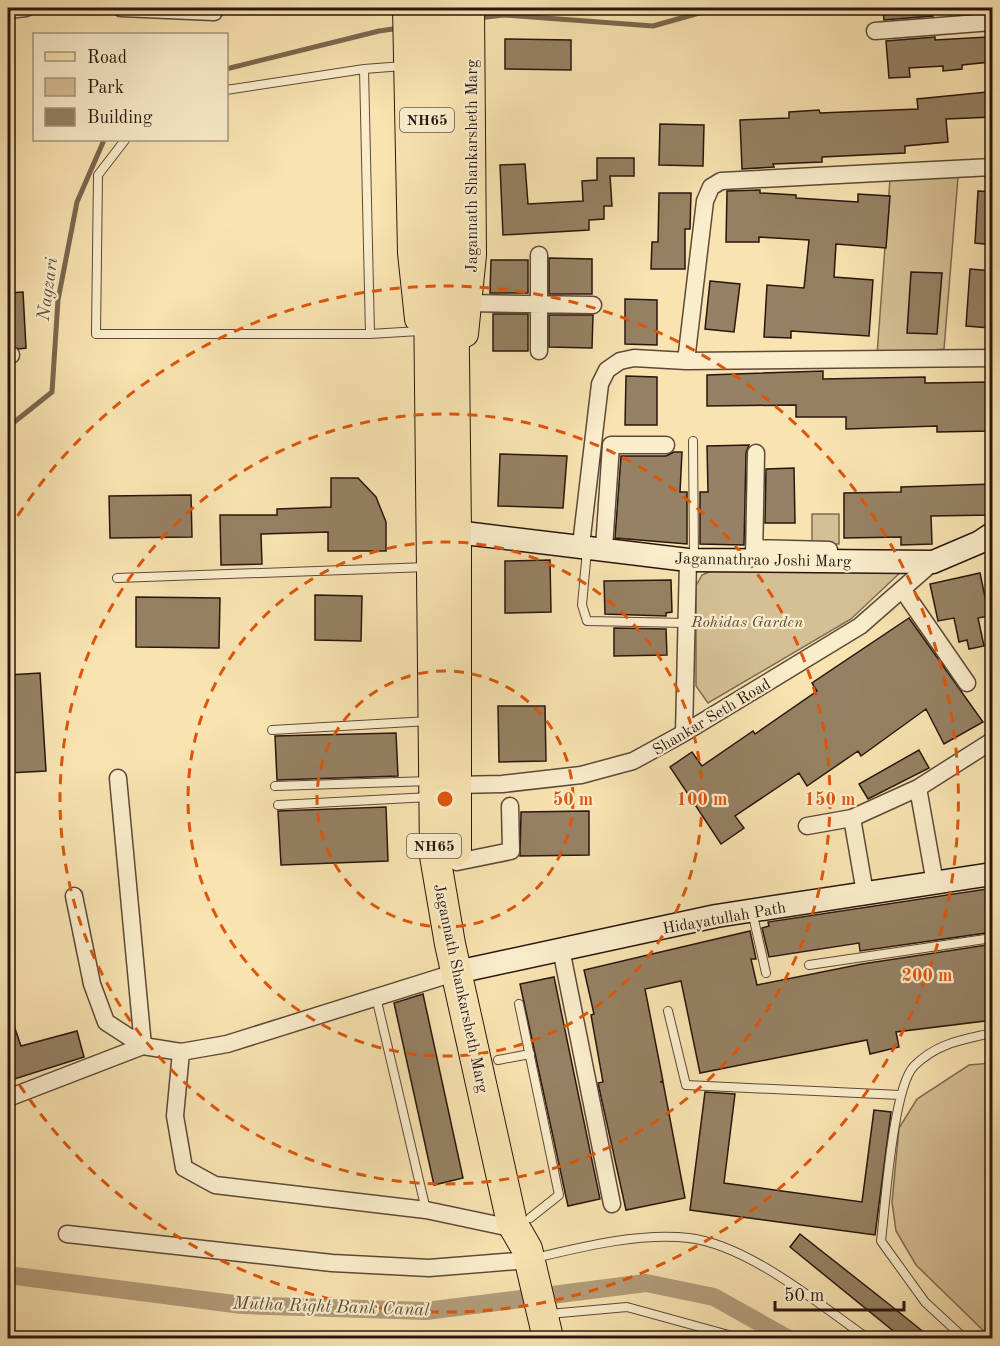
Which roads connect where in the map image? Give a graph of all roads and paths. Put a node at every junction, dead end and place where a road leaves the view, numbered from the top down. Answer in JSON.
{"nodes":[{"id":1,"x":26,"y":8,"type":"edge"},
{"id":2,"x":121,"y":8,"type":"edge"},
{"id":3,"x":450,"y":8,"type":"edge"},
{"id":4,"x":471,"y":8,"type":"edge"},
{"id":5,"x":412,"y":9,"type":"edge"},
{"id":6,"x":8,"y":10,"type":"edge"},
{"id":7,"x":214,"y":12,"type":"dead end"},
{"id":8,"x":993,"y":22,"type":"edge"},
{"id":9,"x":875,"y":31,"type":"dead end"},
{"id":10,"x":406,"y":53,"type":"junction"},
{"id":11,"x":364,"y":69,"type":"junction"},
{"id":12,"x":228,"y":90,"type":"edge"},
{"id":13,"x":124,"y":141,"type":"edge"},
{"id":14,"x":993,"y":166,"type":"edge"},
{"id":15,"x":440,"y":232,"type":"junction"},
{"id":16,"x":539,"y":255,"type":"dead end"},
{"id":17,"x":468,"y":303,"type":"junction"},
{"id":18,"x":539,"y":304,"type":"junction"},
{"id":19,"x":592,"y":305,"type":"dead end"},
{"id":20,"x":419,"y":331,"type":"junction"},
{"id":21,"x":370,"y":334,"type":"junction"},
{"id":22,"x":539,"y":351,"type":"dead end"},
{"id":23,"x":993,"y":358,"type":"edge"},
{"id":24,"x":686,"y":361,"type":"junction"},
{"id":25,"x":442,"y":432,"type":"junction"},
{"id":26,"x":693,"y":441,"type":"dead end"},
{"id":27,"x":666,"y":445,"type":"dead end"},
{"id":28,"x":756,"y":453,"type":"dead end"},
{"id":29,"x":456,"y":532,"type":"junction"},
{"id":30,"x":993,"y":534,"type":"edge"},
{"id":31,"x":591,"y":547,"type":"junction"},
{"id":32,"x":836,"y":551,"type":"dead end"},
{"id":33,"x":754,"y":554,"type":"junction"},
{"id":34,"x":691,"y":560,"type":"junction"},
{"id":35,"x":933,"y":562,"type":"junction"},
{"id":36,"x":431,"y":567,"type":"junction"},
{"id":37,"x":117,"y":578,"type":"dead end"},
{"id":38,"x":902,"y":589,"type":"junction"},
{"id":39,"x":686,"y":622,"type":"junction"},
{"id":40,"x":967,"y":683,"type":"dead end"},
{"id":41,"x":432,"y":721,"type":"junction"},
{"id":42,"x":272,"y":730,"type":"dead end"},
{"id":43,"x":684,"y":733,"type":"junction"},
{"id":44,"x":993,"y":741,"type":"edge"},
{"id":45,"x":118,"y":778,"type":"dead end"},
{"id":46,"x":274,"y":786,"type":"dead end"},
{"id":47,"x":440,"y":787,"type":"junction"},
{"id":48,"x":918,"y":788,"type":"junction"},
{"id":49,"x":278,"y":805,"type":"dead end"},
{"id":50,"x":510,"y":806,"type":"dead end"},
{"id":51,"x":852,"y":818,"type":"junction"},
{"id":52,"x":807,"y":826,"type":"dead end"},
{"id":53,"x":449,"y":857,"type":"junction"},
{"id":54,"x":993,"y":874,"type":"edge"},
{"id":55,"x":935,"y":883,"type":"junction"},
{"id":56,"x":865,"y":893,"type":"junction"},
{"id":57,"x":74,"y":896,"type":"dead end"},
{"id":58,"x":752,"y":910,"type":"junction"},
{"id":59,"x":993,"y":938,"type":"edge"},
{"id":60,"x":561,"y":949,"type":"junction"},
{"id":61,"x":809,"y":965,"type":"dead end"},
{"id":62,"x":467,"y":970,"type":"junction"},
{"id":63,"x":766,"y":973,"type":"dead end"},
{"id":64,"x":376,"y":997,"type":"junction"},
{"id":65,"x":519,"y":1004,"type":"dead end"},
{"id":66,"x":668,"y":1011,"type":"dead end"},
{"id":67,"x":993,"y":1033,"type":"edge"},
{"id":68,"x":143,"y":1046,"type":"junction"},
{"id":69,"x":181,"y":1052,"type":"junction"},
{"id":70,"x":530,"y":1054,"type":"junction"},
{"id":71,"x":498,"y":1060,"type":"junction"},
{"id":72,"x":900,"y":1095,"type":"junction"},
{"id":73,"x":8,"y":1098,"type":"edge"},
{"id":74,"x":612,"y":1204,"type":"dead end"},
{"id":75,"x":426,"y":1210,"type":"junction"},
{"id":76,"x":67,"y":1234,"type":"dead end"},
{"id":77,"x":526,"y":1239,"type":"junction"},
{"id":78,"x":546,"y":1330,"type":"edge"},
{"id":79,"x":736,"y":1337,"type":"edge"},
{"id":80,"x":867,"y":1338,"type":"edge"},
{"id":81,"x":964,"y":1338,"type":"edge"}],
"edges":[{"from":1,"to":6,"type":"street"},
{"from":2,"to":7,"type":"street"},
{"from":3,"to":15,"type":"highway","number":"NH65"},
{"from":4,"to":17,"type":"main road","name":"Jagannath Shankarsheth Marg"},
{"from":5,"to":10,"type":"main road","name":"Jagannath Shankarsheth Marg"},
{"from":5,"to":15,"type":"highway","number":"NH65"},
{"from":8,"to":9,"type":"street"},
{"from":10,"to":11,"type":"lane"},
{"from":10,"to":20,"type":"main road","name":"Jagannath Shankarsheth Marg"},
{"from":11,"to":12,"type":"lane"},
{"from":11,"to":21,"type":"lane"},
{"from":13,"to":21,"type":"lane"},
{"from":14,"to":24,"type":"street"},
{"from":15,"to":25,"type":"highway","name":"Jagannath Shankarsheth Marg","number":"NH65"},
{"from":16,"to":18,"type":"street"},
{"from":17,"to":18,"type":"street"},
{"from":17,"to":25,"type":"main road","name":"Jagannath Shankarsheth Marg"},
{"from":18,"to":19,"type":"street"},
{"from":18,"to":22,"type":"street"},
{"from":20,"to":21,"type":"lane"},
{"from":20,"to":25,"type":"main road","name":"Jagannath Shankarsheth Marg"},
{"from":23,"to":24,"type":"street"},
{"from":24,"to":31,"type":"street"},
{"from":25,"to":29,"type":"highway","name":"Jagannath Shankarsheth Marg","number":"NH65"},
{"from":25,"to":36,"type":"highway","name":"Jagannath Shankarsheth Marg","number":"NH65"},
{"from":26,"to":34,"type":"lane"},
{"from":27,"to":31,"type":"street"},
{"from":28,"to":33,"type":"street"},
{"from":29,"to":31,"type":"street","name":"Jagannathrao Joshi Marg"},
{"from":29,"to":47,"type":"highway","name":"Jagannath Shankarsheth Marg","number":"NH65"},
{"from":30,"to":35,"type":"street","name":"Jagannathrao Joshi Marg"},
{"from":31,"to":34,"type":"street","name":"Jagannathrao Joshi Marg"},
{"from":31,"to":39,"type":"lane"},
{"from":32,"to":33,"type":"street"},
{"from":33,"to":34,"type":"street","name":"Jagannathrao Joshi Marg"},
{"from":33,"to":35,"type":"street","name":"Jagannathrao Joshi Marg"},
{"from":34,"to":39,"type":"street"},
{"from":35,"to":38,"type":"street","name":"Shankar Seth Road"},
{"from":36,"to":37,"type":"lane"},
{"from":36,"to":41,"type":"highway","name":"Jagannath Shankarsheth Marg","number":"NH65"},
{"from":38,"to":40,"type":"street"},
{"from":38,"to":43,"type":"street","name":"Shankar Seth Road"},
{"from":39,"to":43,"type":"street"},
{"from":41,"to":42,"type":"lane"},
{"from":41,"to":47,"type":"highway","name":"Jagannath Shankarsheth Marg","number":"NH65"},
{"from":43,"to":47,"type":"street","name":"Shankar Seth Road"},
{"from":44,"to":48,"type":"street"},
{"from":45,"to":68,"type":"street"},
{"from":46,"to":47,"type":"lane"},
{"from":47,"to":49,"type":"lane"},
{"from":47,"to":53,"type":"highway","name":"Jagannath Shankarsheth Marg","number":"NH65"},
{"from":48,"to":51,"type":"street"},
{"from":48,"to":55,"type":"street"},
{"from":50,"to":53,"type":"street"},
{"from":51,"to":52,"type":"street"},
{"from":51,"to":56,"type":"street"},
{"from":53,"to":62,"type":"highway","name":"Jagannath Shankarsheth Marg","number":"NH65"},
{"from":54,"to":55,"type":"street","name":"Hidayatullah Path"},
{"from":55,"to":56,"type":"street","name":"Hidayatullah Path"},
{"from":56,"to":58,"type":"street","name":"Hidayatullah Path"},
{"from":57,"to":68,"type":"street"},
{"from":58,"to":60,"type":"street","name":"Hidayatullah Path"},
{"from":58,"to":63,"type":"lane"},
{"from":59,"to":61,"type":"lane"},
{"from":60,"to":62,"type":"street","name":"Hidayatullah Path"},
{"from":60,"to":74,"type":"street"},
{"from":62,"to":64,"type":"street"},
{"from":62,"to":71,"type":"highway","name":"Jagannath Shankarsheth Marg","number":"NH65"},
{"from":62,"to":77,"type":"highway","name":"Jagannath Shankarsheth Marg","number":"NH65"},
{"from":64,"to":69,"type":"street"},
{"from":64,"to":75,"type":"lane"},
{"from":65,"to":70,"type":"lane"},
{"from":66,"to":72,"type":"lane"},
{"from":67,"to":72,"type":"lane"},
{"from":68,"to":69,"type":"street"},
{"from":68,"to":73,"type":"street"},
{"from":69,"to":75,"type":"street"},
{"from":70,"to":71,"type":"lane"},
{"from":70,"to":77,"type":"lane"},
{"from":71,"to":77,"type":"highway","name":"Jagannath Shankarsheth Marg","number":"NH65"},
{"from":72,"to":81,"type":"lane"},
{"from":75,"to":77,"type":"street"},
{"from":76,"to":77,"type":"street"},
{"from":77,"to":78,"type":"highway","name":"Jagannath Shankarsheth Marg","number":"NH65"},
{"from":77,"to":80,"type":"lane"},
{"from":78,"to":79,"type":"lane"}]}
